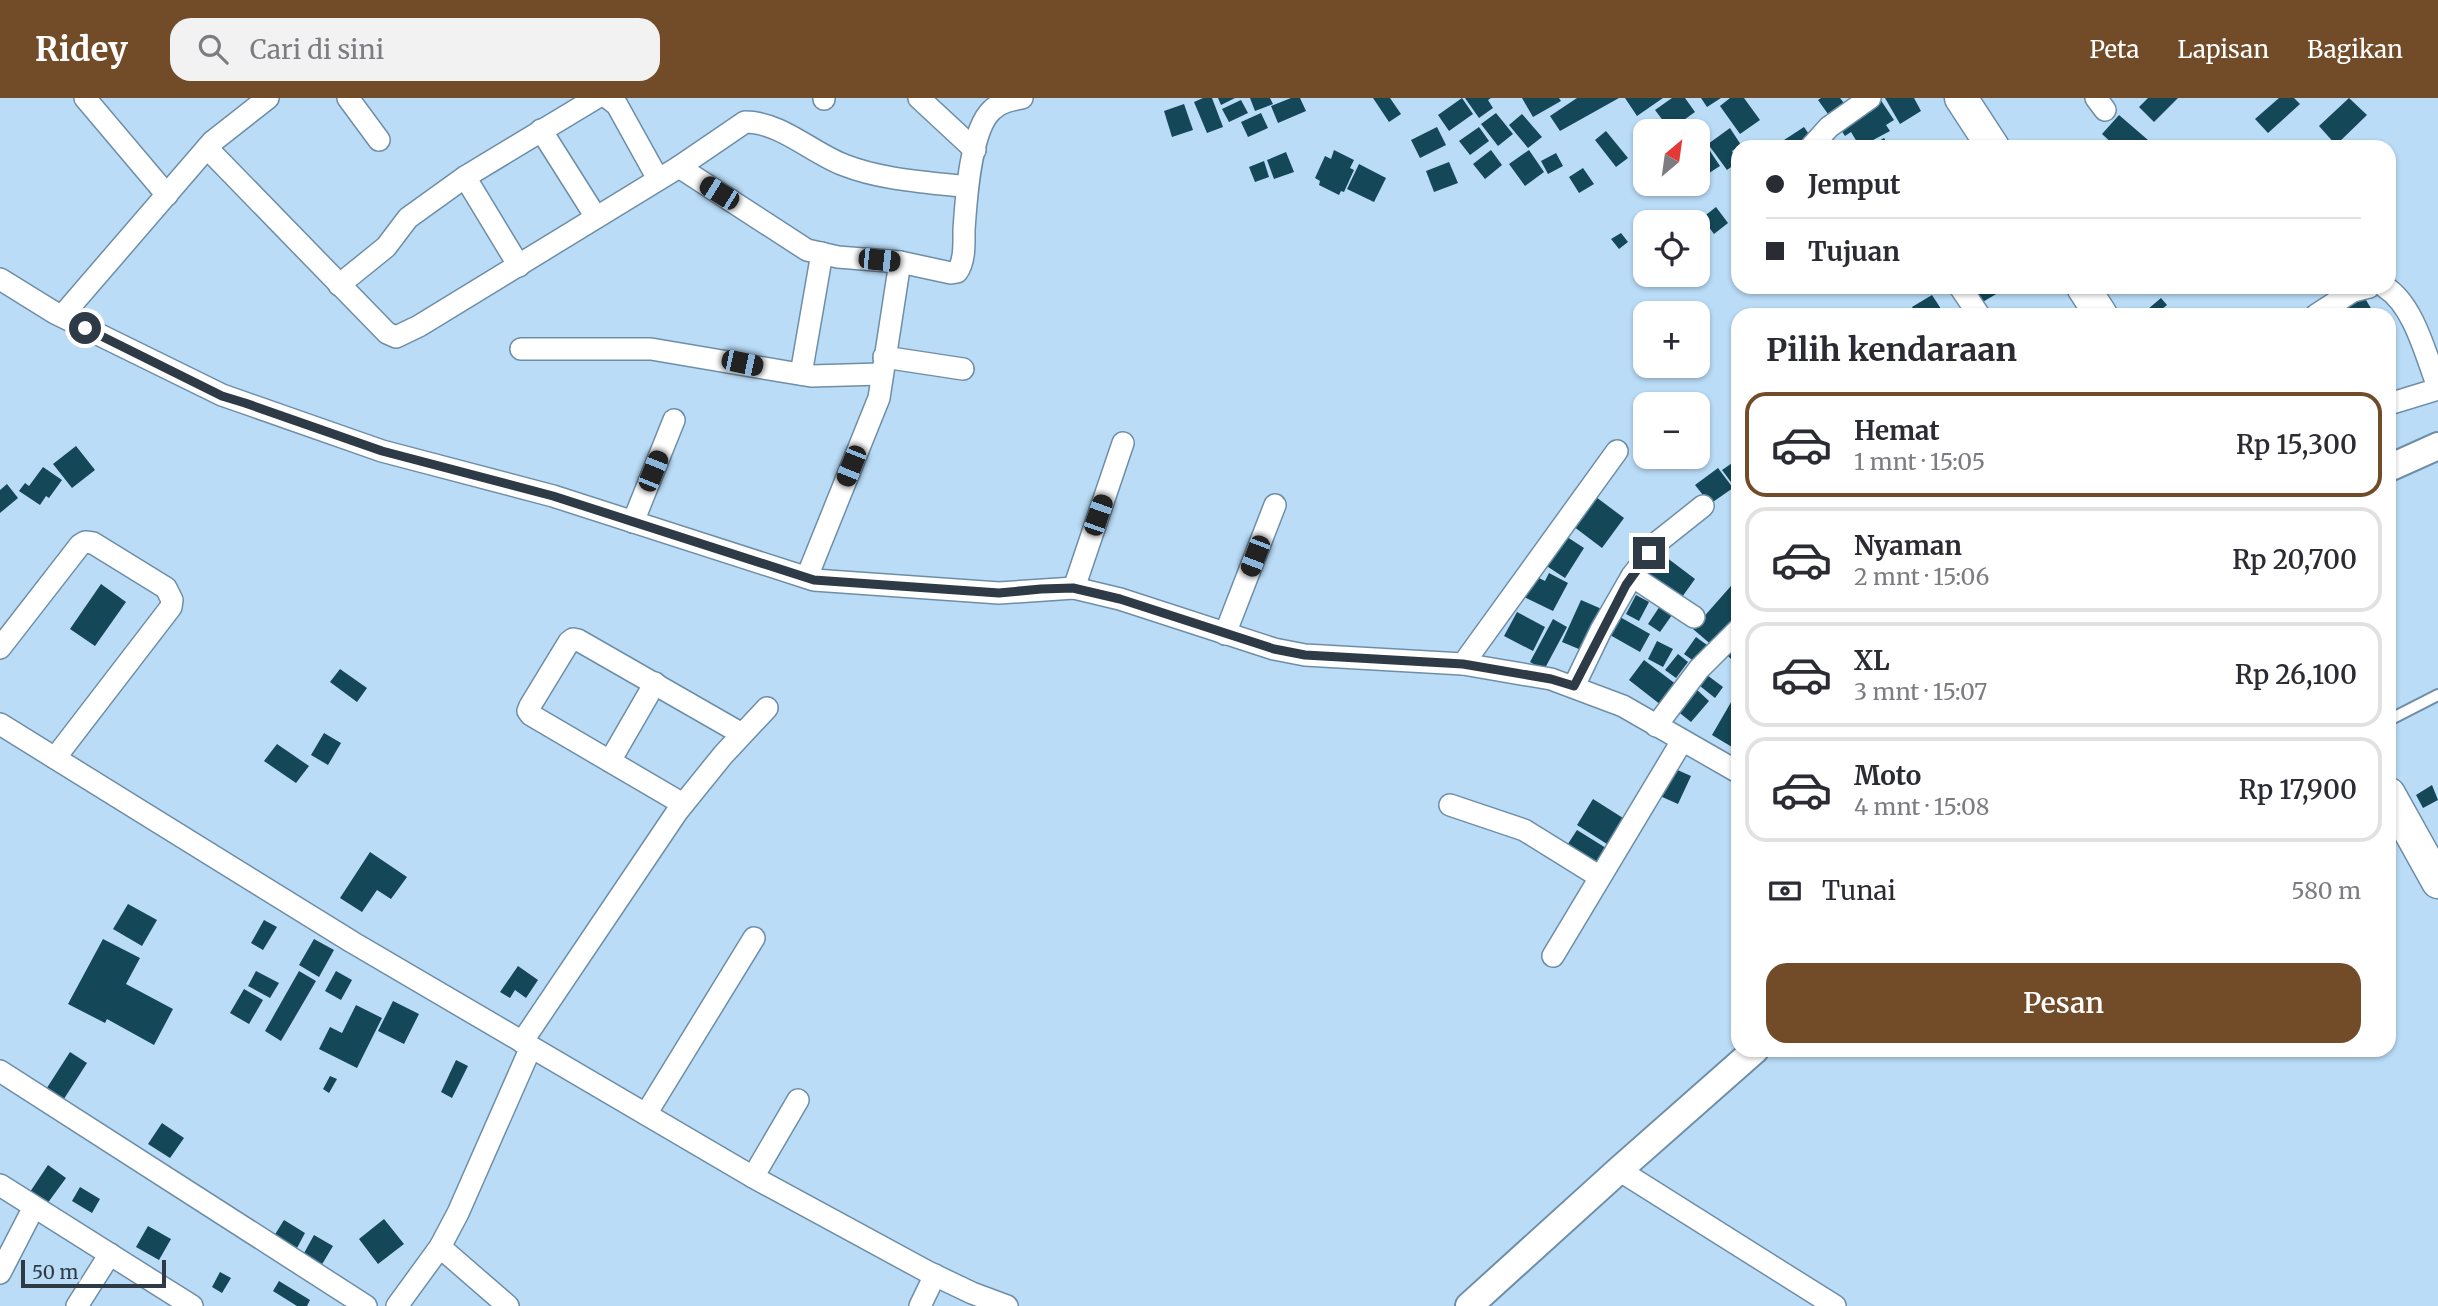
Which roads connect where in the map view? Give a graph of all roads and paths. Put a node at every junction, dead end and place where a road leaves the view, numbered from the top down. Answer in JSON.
{"nodes":[{"id":1,"x":85,"y":98,"type":"edge"},
{"id":2,"x":268,"y":98,"type":"edge"},
{"id":3,"x":348,"y":98,"type":"edge"},
{"id":4,"x":596,"y":98,"type":"edge"},
{"id":5,"x":608,"y":98,"type":"edge"},
{"id":6,"x":919,"y":98,"type":"edge"},
{"id":7,"x":1022,"y":98,"type":"edge"},
{"id":8,"x":1870,"y":98,"type":"edge"},
{"id":9,"x":1961,"y":98,"type":"edge"},
{"id":10,"x":541,"y":130,"type":"junction"},
{"id":11,"x":379,"y":140,"type":"dead end"},
{"id":12,"x":1817,"y":140,"type":"edge"},
{"id":13,"x":1988,"y":140,"type":"edge"},
{"id":14,"x":207,"y":148,"type":"junction"},
{"id":15,"x":975,"y":150,"type":"junction"},
{"id":16,"x":679,"y":167,"type":"junction"},
{"id":17,"x":465,"y":177,"type":"junction"},
{"id":18,"x":658,"y":179,"type":"junction"},
{"id":19,"x":967,"y":187,"type":"junction"},
{"id":20,"x":167,"y":195,"type":"junction"},
{"id":21,"x":596,"y":218,"type":"junction"},
{"id":22,"x":822,"y":253,"type":"junction"},
{"id":23,"x":900,"y":262,"type":"junction"},
{"id":24,"x":519,"y":266,"type":"junction"},
{"id":25,"x":0,"y":279,"type":"edge"},
{"id":26,"x":339,"y":285,"type":"junction"},
{"id":27,"x":2348,"y":294,"type":"edge"},
{"id":28,"x":2394,"y":294,"type":"edge"},
{"id":29,"x":2327,"y":308,"type":"edge"},
{"id":30,"x":62,"y":316,"type":"junction"},
{"id":31,"x":521,"y":349,"type":"dead end"},
{"id":32,"x":883,"y":366,"type":"junction"},
{"id":33,"x":963,"y":369,"type":"dead end"},
{"id":34,"x":801,"y":374,"type":"junction"},
{"id":35,"x":2438,"y":388,"type":"edge"},
{"id":36,"x":2396,"y":402,"type":"edge"},
{"id":37,"x":674,"y":419,"type":"dead end"},
{"id":38,"x":1123,"y":443,"type":"dead end"},
{"id":39,"x":2438,"y":446,"type":"edge"},
{"id":40,"x":1617,"y":451,"type":"dead end"},
{"id":41,"x":2396,"y":465,"type":"edge"},
{"id":42,"x":1275,"y":505,"type":"dead end"},
{"id":43,"x":1703,"y":506,"type":"dead end"},
{"id":44,"x":633,"y":522,"type":"junction"},
{"id":45,"x":1632,"y":576,"type":"junction"},
{"id":46,"x":807,"y":577,"type":"junction"},
{"id":47,"x":1073,"y":588,"type":"junction"},
{"id":48,"x":1694,"y":617,"type":"dead end"},
{"id":49,"x":1226,"y":634,"type":"junction"},
{"id":50,"x":1731,"y":636,"type":"edge"},
{"id":51,"x":0,"y":648,"type":"edge"},
{"id":52,"x":1463,"y":664,"type":"junction"},
{"id":53,"x":655,"y":683,"type":"junction"},
{"id":54,"x":1574,"y":686,"type":"junction"},
{"id":55,"x":2438,"y":695,"type":"edge"},
{"id":56,"x":767,"y":708,"type":"dead end"},
{"id":57,"x":2396,"y":716,"type":"edge"},
{"id":58,"x":0,"y":724,"type":"edge"},
{"id":59,"x":1656,"y":726,"type":"junction"},
{"id":60,"x":742,"y":733,"type":"junction"},
{"id":61,"x":1682,"y":741,"type":"junction"},
{"id":62,"x":55,"y":758,"type":"junction"},
{"id":63,"x":610,"y":761,"type":"junction"},
{"id":64,"x":1731,"y":768,"type":"edge"},
{"id":65,"x":683,"y":804,"type":"junction"},
{"id":66,"x":1450,"y":806,"type":"dead end"},
{"id":67,"x":2396,"y":807,"type":"edge"},
{"id":68,"x":1600,"y":877,"type":"junction"},
{"id":69,"x":2438,"y":882,"type":"edge"},
{"id":70,"x":754,"y":938,"type":"dead end"},
{"id":71,"x":1553,"y":956,"type":"dead end"},
{"id":72,"x":526,"y":1044,"type":"junction"},
{"id":73,"x":1747,"y":1057,"type":"edge"},
{"id":74,"x":0,"y":1071,"type":"edge"},
{"id":75,"x":798,"y":1100,"type":"dead end"},
{"id":76,"x":646,"y":1114,"type":"junction"},
{"id":77,"x":1619,"y":1170,"type":"junction"},
{"id":78,"x":753,"y":1177,"type":"junction"},
{"id":79,"x":0,"y":1185,"type":"edge"},
{"id":80,"x":34,"y":1207,"type":"junction"},
{"id":81,"x":440,"y":1247,"type":"junction"},
{"id":82,"x":110,"y":1254,"type":"junction"},
{"id":83,"x":0,"y":1273,"type":"edge"},
{"id":84,"x":935,"y":1275,"type":"junction"},
{"id":85,"x":190,"y":1305,"type":"edge"},
{"id":86,"x":78,"y":1306,"type":"edge"},
{"id":87,"x":366,"y":1306,"type":"edge"},
{"id":88,"x":397,"y":1306,"type":"edge"},
{"id":89,"x":508,"y":1306,"type":"edge"},
{"id":90,"x":920,"y":1306,"type":"edge"},
{"id":91,"x":1007,"y":1306,"type":"edge"},
{"id":92,"x":1469,"y":1306,"type":"edge"},
{"id":93,"x":1835,"y":1306,"type":"edge"}],
"edges":[{"from":1,"to":20,"type":"street"},
{"from":2,"to":14,"type":"street"},
{"from":3,"to":11,"type":"street"},
{"from":4,"to":10,"type":"street"},
{"from":5,"to":18,"type":"street"},
{"from":6,"to":15,"type":"street"},
{"from":7,"to":15,"type":"street"},
{"from":8,"to":12,"type":"street"},
{"from":9,"to":13,"type":"main road"},
{"from":10,"to":17,"type":"street"},
{"from":10,"to":21,"type":"street"},
{"from":14,"to":20,"type":"street"},
{"from":14,"to":26,"type":"street"},
{"from":15,"to":19,"type":"street"},
{"from":16,"to":18,"type":"street"},
{"from":16,"to":19,"type":"street"},
{"from":16,"to":22,"type":"street"},
{"from":17,"to":24,"type":"street"},
{"from":17,"to":26,"type":"street"},
{"from":18,"to":21,"type":"street"},
{"from":19,"to":23,"type":"street"},
{"from":20,"to":30,"type":"street"},
{"from":21,"to":24,"type":"street"},
{"from":22,"to":23,"type":"street"},
{"from":22,"to":34,"type":"street"},
{"from":23,"to":32,"type":"street"},
{"from":24,"to":26,"type":"street"},
{"from":25,"to":30,"type":"street"},
{"from":27,"to":29,"type":"street"},
{"from":28,"to":35,"type":"street"},
{"from":30,"to":44,"type":"street"},
{"from":31,"to":34,"type":"street"},
{"from":32,"to":33,"type":"street"},
{"from":32,"to":34,"type":"street"},
{"from":32,"to":46,"type":"street"},
{"from":35,"to":36,"type":"street"},
{"from":37,"to":44,"type":"street"},
{"from":38,"to":47,"type":"street"},
{"from":39,"to":41,"type":"street"},
{"from":40,"to":52,"type":"street"},
{"from":42,"to":49,"type":"street"},
{"from":43,"to":45,"type":"street"},
{"from":44,"to":46,"type":"street"},
{"from":45,"to":48,"type":"street"},
{"from":45,"to":54,"type":"street"},
{"from":46,"to":47,"type":"street"},
{"from":47,"to":49,"type":"street"},
{"from":49,"to":52,"type":"street"},
{"from":50,"to":59,"type":"street"},
{"from":51,"to":62,"type":"street"},
{"from":52,"to":54,"type":"street"},
{"from":53,"to":60,"type":"street"},
{"from":53,"to":63,"type":"street"},
{"from":53,"to":63,"type":"street"},
{"from":54,"to":59,"type":"street"},
{"from":55,"to":57,"type":"lane"},
{"from":56,"to":60,"type":"street"},
{"from":58,"to":62,"type":"street"},
{"from":59,"to":61,"type":"street"},
{"from":60,"to":65,"type":"street"},
{"from":61,"to":64,"type":"street"},
{"from":61,"to":68,"type":"street"},
{"from":62,"to":72,"type":"street"},
{"from":63,"to":65,"type":"street"},
{"from":65,"to":72,"type":"street"},
{"from":66,"to":68,"type":"street"},
{"from":67,"to":69,"type":"main road"},
{"from":68,"to":71,"type":"street"},
{"from":70,"to":76,"type":"street"},
{"from":72,"to":76,"type":"street"},
{"from":72,"to":81,"type":"street"},
{"from":73,"to":77,"type":"street"},
{"from":74,"to":87,"type":"street"},
{"from":75,"to":78,"type":"street"},
{"from":76,"to":78,"type":"street"},
{"from":77,"to":92,"type":"street"},
{"from":77,"to":93,"type":"street"},
{"from":78,"to":84,"type":"street"},
{"from":79,"to":80,"type":"street"},
{"from":80,"to":82,"type":"street"},
{"from":80,"to":83,"type":"street"},
{"from":81,"to":88,"type":"street"},
{"from":81,"to":89,"type":"street"},
{"from":82,"to":85,"type":"street"},
{"from":82,"to":86,"type":"street"},
{"from":84,"to":90,"type":"street"},
{"from":84,"to":91,"type":"street"}]}
